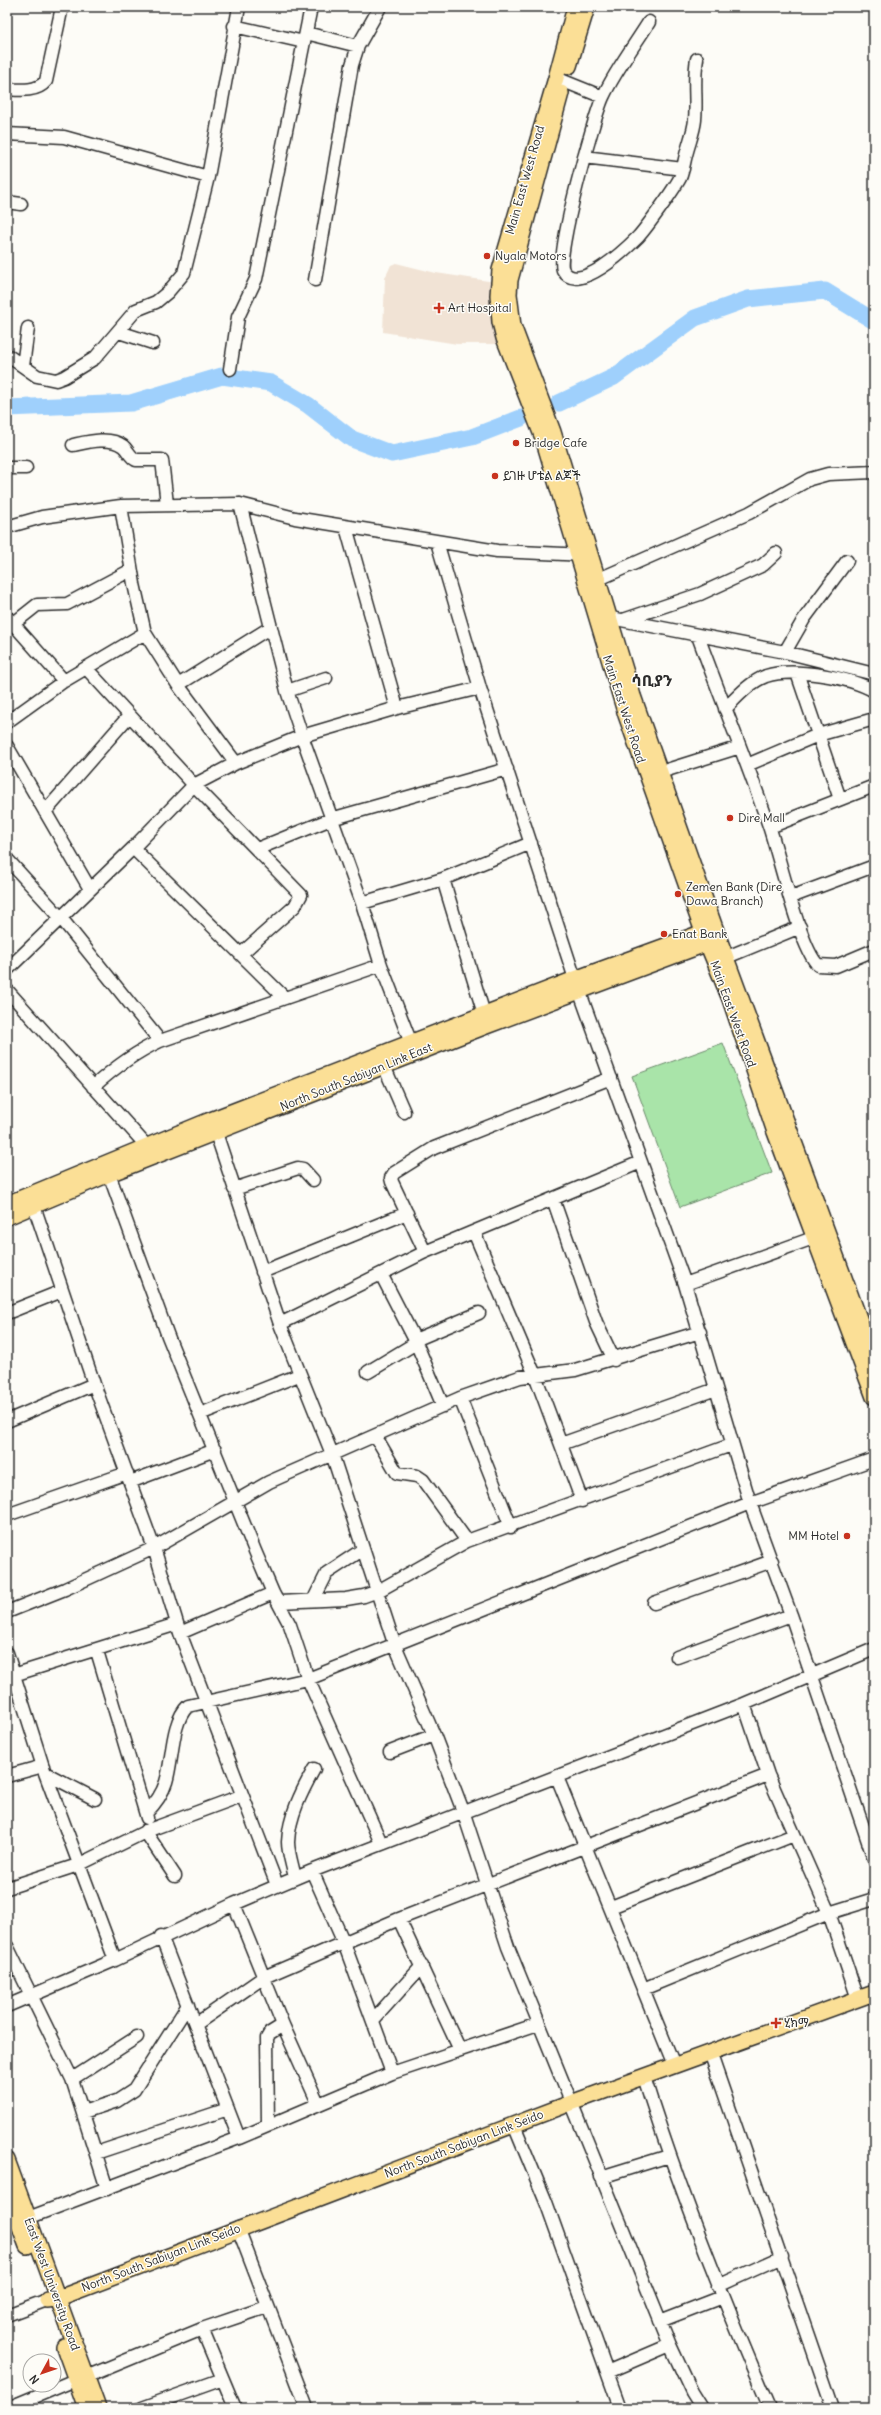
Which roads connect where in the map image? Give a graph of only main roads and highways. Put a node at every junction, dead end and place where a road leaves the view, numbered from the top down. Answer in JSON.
{"nodes":[{"id":1,"x":580,"y":12,"type":"edge"},
{"id":2,"x":585,"y":554,"type":"junction"},
{"id":3,"x":653,"y":775,"type":"junction"},
{"id":4,"x":711,"y":936,"type":"junction"},
{"id":5,"x":577,"y":985,"type":"junction"},
{"id":6,"x":735,"y":997,"type":"junction"},
{"id":7,"x":413,"y":1049,"type":"junction"},
{"id":8,"x":152,"y":1152,"type":"junction"},
{"id":9,"x":805,"y":1193,"type":"junction"},
{"id":10,"x":7,"y":1204,"type":"edge"},
{"id":11,"x":7,"y":1217,"type":"edge"},
{"id":12,"x":827,"y":1252,"type":"junction"},
{"id":13,"x":874,"y":1359,"type":"edge"},
{"id":14,"x":874,"y":1397,"type":"edge"},
{"id":15,"x":874,"y":1993,"type":"edge"},
{"id":16,"x":7,"y":2160,"type":"edge"},
{"id":17,"x":7,"y":2192,"type":"edge"},
{"id":18,"x":52,"y":2300,"type":"junction"},
{"id":19,"x":80,"y":2378,"type":"junction"},
{"id":20,"x":86,"y":2408,"type":"edge"},
{"id":21,"x":98,"y":2408,"type":"edge"}],
"edges":[{"from":1,"to":2,"type":"main road","name":"Main East West Road"},
{"from":2,"to":3,"type":"main road","name":"Main East West Road"},
{"from":2,"to":3,"type":"main road","name":"Main East West Road"},
{"from":3,"to":4,"type":"main road","name":"Main East West Road"},
{"from":4,"to":5,"type":"main road","name":"North South Sabiyan Link East"},
{"from":4,"to":6,"type":"main road","name":"Main East West Road"},
{"from":4,"to":6,"type":"main road","name":"Main East West Road"},
{"from":5,"to":7,"type":"main road","name":"North South Sabiyan Link East"},
{"from":5,"to":7,"type":"main road","name":"North South Sabiyan Link East"},
{"from":6,"to":9,"type":"main road","name":"Main East West Road"},
{"from":7,"to":8,"type":"main road","name":"North South Sabiyan Link East"},
{"from":7,"to":8,"type":"main road","name":"North South Sabiyan Link East"},
{"from":8,"to":10,"type":"main road","name":"North South Sabiyan Link East"},
{"from":8,"to":11,"type":"main road","name":"North South Sabiyan Link East"},
{"from":9,"to":12,"type":"main road","name":"Main East West Road"},
{"from":9,"to":12,"type":"main road","name":"Main East West Road"},
{"from":12,"to":13,"type":"main road","name":"Main East West Road"},
{"from":12,"to":14,"type":"main road","name":"Main East West Road"},
{"from":15,"to":18,"type":"main road","name":"North South Sabiyan Link Seido"},
{"from":16,"to":18,"type":"main road","name":"East West University Road"},
{"from":17,"to":18,"type":"main road","name":"East West University Road"},
{"from":18,"to":19,"type":"main road","name":"East West University Road"},
{"from":19,"to":20,"type":"main road","name":"East West University Road"},
{"from":19,"to":21,"type":"main road","name":"East West University Road"}]}
